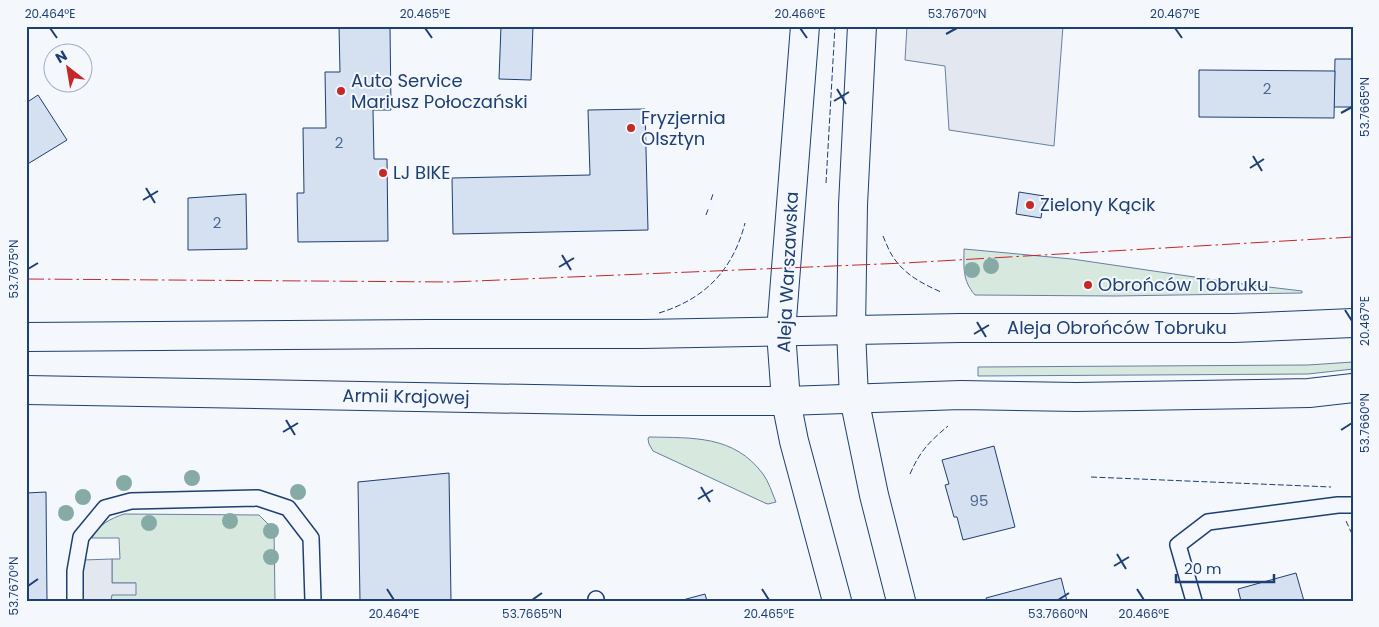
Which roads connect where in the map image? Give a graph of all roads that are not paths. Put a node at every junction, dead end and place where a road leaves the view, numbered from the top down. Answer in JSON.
{"nodes":[{"id":1,"x":805,"y":26,"type":"edge"},
{"id":2,"x":862,"y":26,"type":"edge"},
{"id":3,"x":1353,"y":322,"type":"edge"},
{"id":4,"x":851,"y":330,"type":"junction"},
{"id":5,"x":781,"y":332,"type":"junction"},
{"id":6,"x":26,"y":337,"type":"edge"},
{"id":7,"x":1353,"y":388,"type":"edge"},
{"id":8,"x":26,"y":390,"type":"edge"},
{"id":9,"x":854,"y":398,"type":"junction"},
{"id":10,"x":786,"y":401,"type":"junction"},
{"id":11,"x":1346,"y":505,"type":"edge"},
{"id":12,"x":75,"y":601,"type":"edge"},
{"id":13,"x":313,"y":601,"type":"edge"},
{"id":14,"x":837,"y":601,"type":"edge"},
{"id":15,"x":901,"y":601,"type":"edge"},
{"id":16,"x":1194,"y":601,"type":"edge"}],
"edges":[{"from":1,"to":5,"type":"main road","name":"Aleja Warszawska"},
{"from":2,"to":4,"type":"main road"},
{"from":3,"to":4,"type":"main road","name":"Aleja Obrońców Tobruku"},
{"from":4,"to":5,"type":"main road","name":"Aleja Obrońców Tobruku"},
{"from":4,"to":9,"type":"main road"},
{"from":5,"to":6,"type":"main road"},
{"from":5,"to":10,"type":"main road","name":"Aleja Warszawska"},
{"from":7,"to":9,"type":"main road"},
{"from":8,"to":10,"type":"main road","name":"Armii Krajowej"},
{"from":9,"to":10,"type":"main road","name":"Armii Krajowej"},
{"from":9,"to":15,"type":"main road"},
{"from":10,"to":14,"type":"main road","name":"Aleja Warszawska"},
{"from":11,"to":16,"type":"lane"},
{"from":12,"to":13,"type":"lane"}]}
